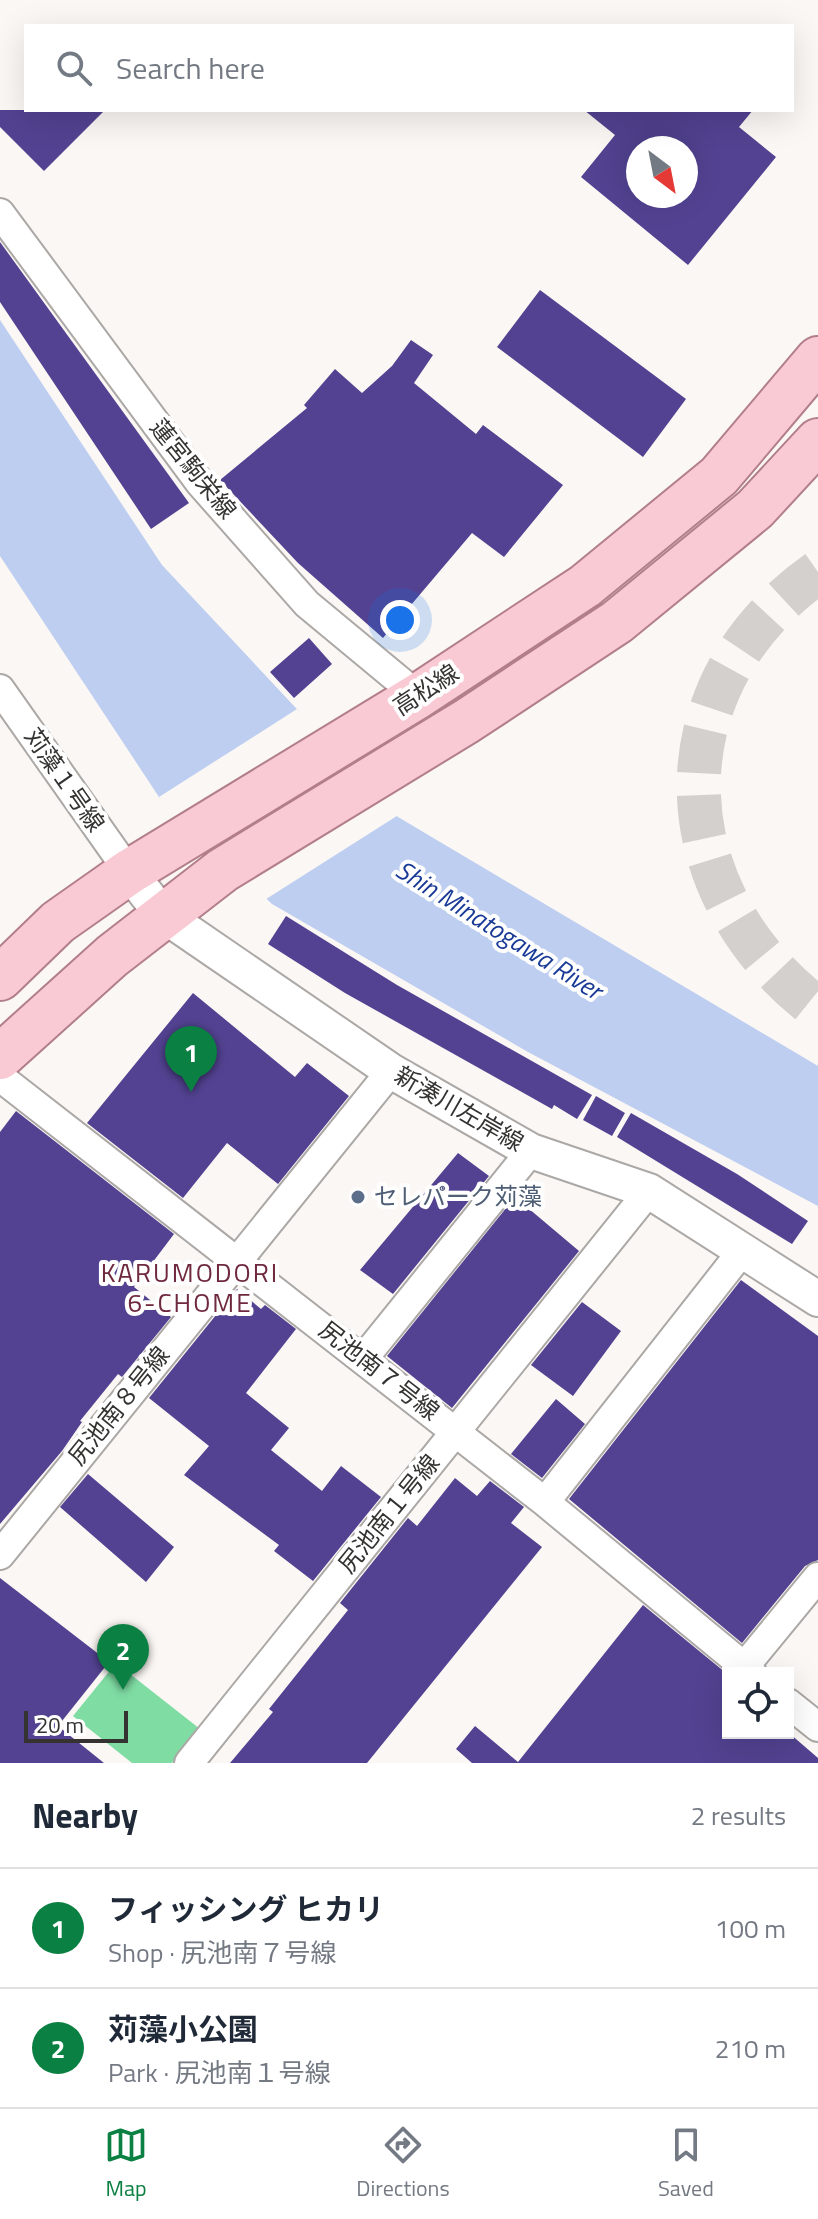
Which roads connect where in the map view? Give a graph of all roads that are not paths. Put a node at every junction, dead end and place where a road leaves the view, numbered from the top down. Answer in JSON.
{"nodes":[{"id":1,"x":0,"y":213,"type":"edge"},
{"id":2,"x":818,"y":359,"type":"edge"},
{"id":3,"x":818,"y":441,"type":"edge"},
{"id":4,"x":0,"y":689,"type":"edge"},
{"id":5,"x":418,"y":696,"type":"junction"},
{"id":6,"x":467,"y":721,"type":"junction"},
{"id":7,"x":129,"y":872,"type":"junction"},
{"id":8,"x":162,"y":914,"type":"junction"},
{"id":9,"x":0,"y":978,"type":"edge"},
{"id":10,"x":0,"y":1057,"type":"edge"},
{"id":11,"x":391,"y":1071,"type":"junction"},
{"id":12,"x":0,"y":1077,"type":"edge"},
{"id":13,"x":531,"y":1151,"type":"junction"},
{"id":14,"x":649,"y":1191,"type":"junction"},
{"id":15,"x":743,"y":1250,"type":"junction"},
{"id":16,"x":237,"y":1259,"type":"junction"},
{"id":17,"x":818,"y":1299,"type":"edge"},
{"id":18,"x":363,"y":1359,"type":"junction"},
{"id":19,"x":455,"y":1432,"type":"junction"},
{"id":20,"x":545,"y":1502,"type":"junction"},
{"id":21,"x":0,"y":1555,"type":"edge"},
{"id":22,"x":818,"y":1577,"type":"edge"},
{"id":23,"x":744,"y":1667,"type":"edge"},
{"id":24,"x":750,"y":1667,"type":"edge"},
{"id":25,"x":794,"y":1708,"type":"edge"},
{"id":26,"x":818,"y":1727,"type":"edge"},
{"id":27,"x":189,"y":1763,"type":"edge"}],
"edges":[{"from":1,"to":5,"type":"street","name":"蓮宮駒栄線"},
{"from":2,"to":5,"type":"main road","name":"高松線"},
{"from":3,"to":6,"type":"main road","name":"高松線"},
{"from":4,"to":7,"type":"street","name":"苅藻１号線"},
{"from":5,"to":6,"type":"street"},
{"from":5,"to":7,"type":"main road","name":"高松線"},
{"from":6,"to":8,"type":"main road","name":"高松線"},
{"from":7,"to":8,"type":"street","name":"新湊川左岸線"},
{"from":7,"to":9,"type":"main road","name":"高松線"},
{"from":8,"to":10,"type":"main road","name":"高松線"},
{"from":8,"to":11,"type":"street","name":"新湊川左岸線"},
{"from":11,"to":13,"type":"street","name":"新湊川左岸線"},
{"from":11,"to":16,"type":"street","name":"尻池南８号線"},
{"from":12,"to":16,"type":"street","name":"尻池南７号線"},
{"from":13,"to":14,"type":"street","name":"新湊川左岸線"},
{"from":13,"to":18,"type":"street"},
{"from":14,"to":15,"type":"street","name":"新湊川左岸線"},
{"from":14,"to":19,"type":"street","name":"尻池南１号線"},
{"from":15,"to":17,"type":"street","name":"新湊川左岸線"},
{"from":15,"to":20,"type":"street"},
{"from":16,"to":18,"type":"street","name":"尻池南７号線"},
{"from":16,"to":21,"type":"street","name":"尻池南８号線"},
{"from":18,"to":19,"type":"street","name":"尻池南７号線"},
{"from":19,"to":20,"type":"street","name":"尻池南７号線"},
{"from":19,"to":27,"type":"street","name":"尻池南１号線"},
{"from":20,"to":23,"type":"street","name":"尻池南７号線"},
{"from":22,"to":24,"type":"street"},
{"from":25,"to":26,"type":"street"}]}
